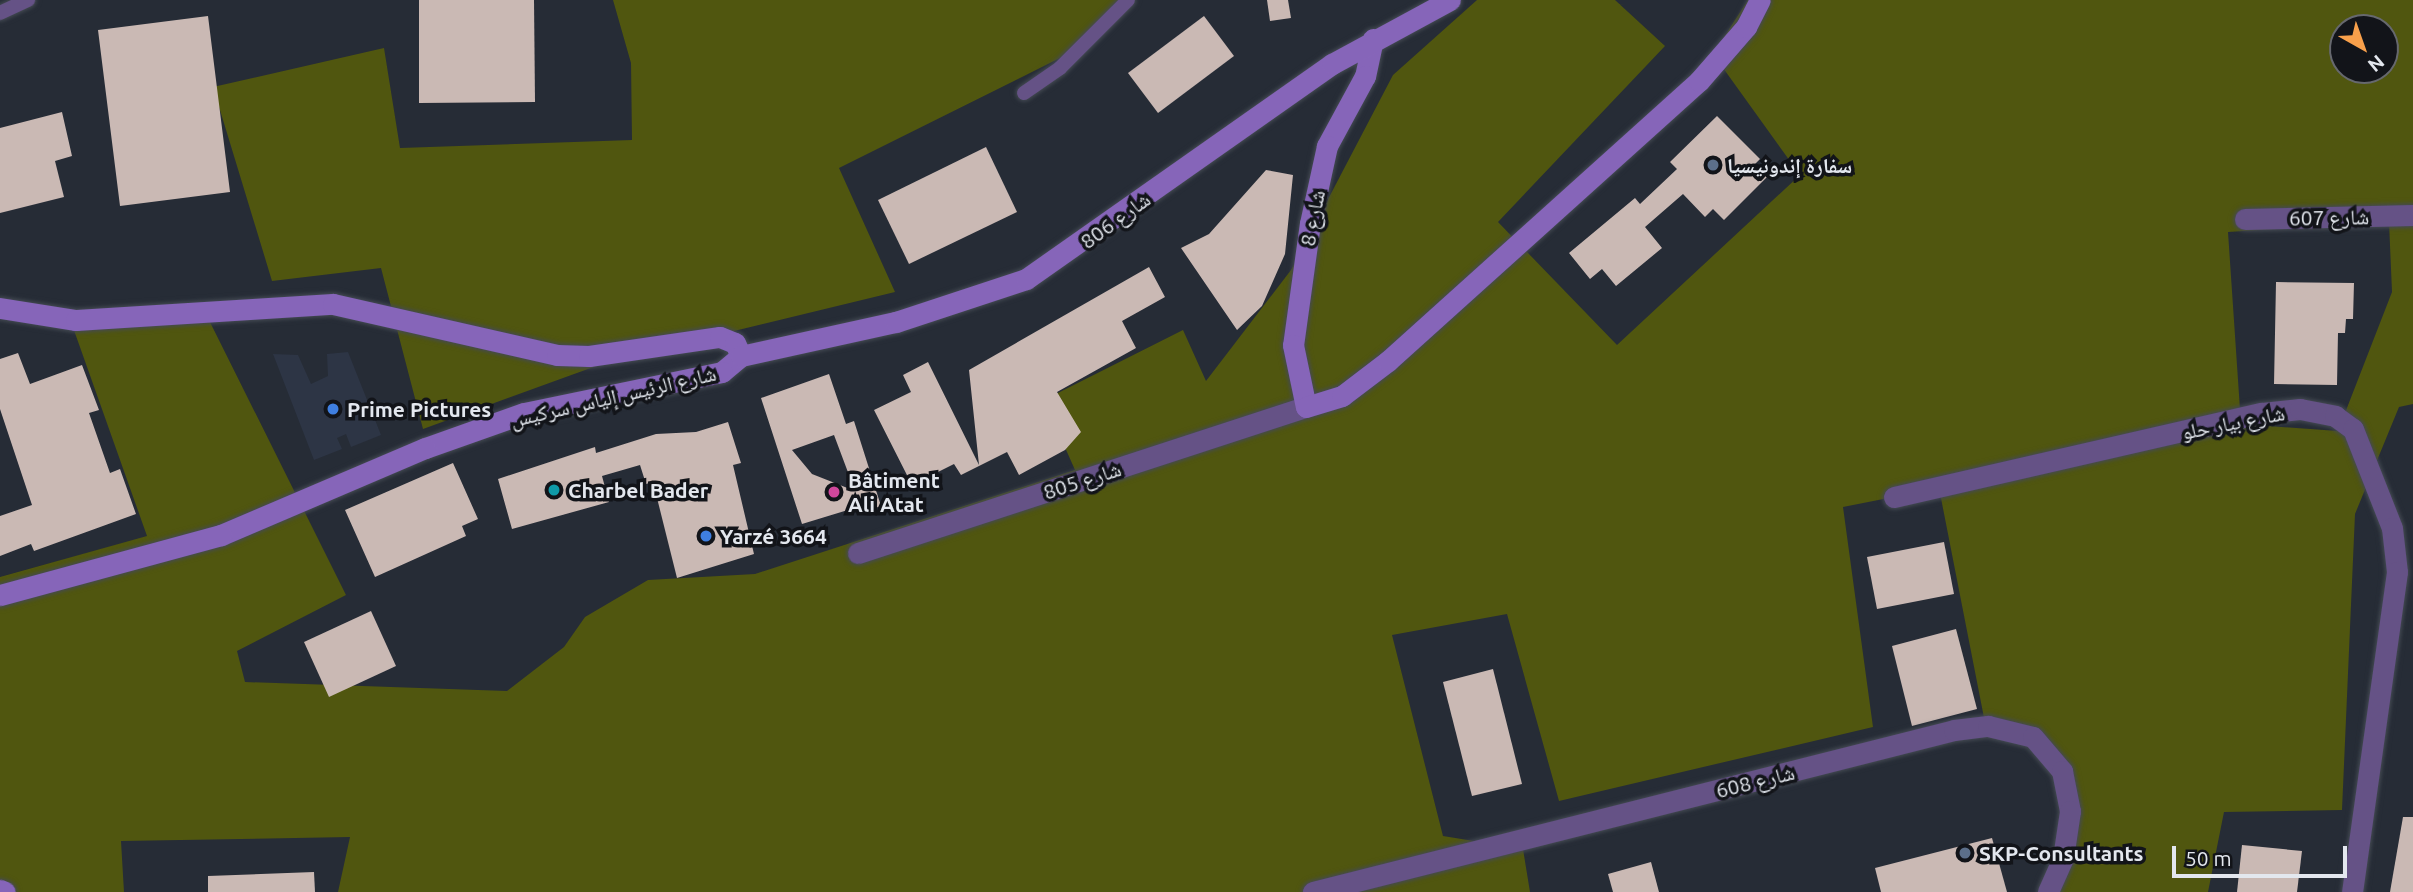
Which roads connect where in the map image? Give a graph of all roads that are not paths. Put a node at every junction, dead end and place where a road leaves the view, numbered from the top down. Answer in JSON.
{"nodes":[{"id":1,"x":27,"y":0,"type":"edge"},
{"id":2,"x":1128,"y":0,"type":"edge"},
{"id":3,"x":1450,"y":0,"type":"edge"},
{"id":4,"x":1760,"y":0,"type":"edge"},
{"id":5,"x":0,"y":13,"type":"edge"},
{"id":6,"x":1373,"y":39,"type":"junction"},
{"id":7,"x":1024,"y":93,"type":"dead end"},
{"id":8,"x":2413,"y":215,"type":"edge"},
{"id":9,"x":2245,"y":219,"type":"dead end"},
{"id":10,"x":0,"y":308,"type":"edge"},
{"id":11,"x":741,"y":356,"type":"junction"},
{"id":12,"x":1306,"y":407,"type":"junction"},
{"id":13,"x":1894,"y":497,"type":"dead end"},
{"id":14,"x":858,"y":552,"type":"dead end"},
{"id":15,"x":0,"y":595,"type":"edge"},
{"id":16,"x":1313,"y":892,"type":"edge"},
{"id":17,"x":2048,"y":892,"type":"edge"},
{"id":18,"x":2352,"y":892,"type":"edge"}],
"edges":[{"from":1,"to":5,"type":"lane"},
{"from":2,"to":7,"type":"lane"},
{"from":3,"to":6,"type":"street","name":"شارع 806"},
{"from":4,"to":12,"type":"street"},
{"from":6,"to":11,"type":"street","name":"شارع 806"},
{"from":6,"to":12,"type":"street","name":"شارع 8"},
{"from":8,"to":9,"type":"street","name":"شارع 607"},
{"from":10,"to":11,"type":"street","name":"شارع الرئيس إلياس سركيس"},
{"from":11,"to":15,"type":"street","name":"شارع الرئيس إلياس سركيس"},
{"from":12,"to":14,"type":"street","name":"شارع 805"},
{"from":13,"to":18,"type":"street","name":"شارع بيار حلو"},
{"from":16,"to":17,"type":"street","name":"شارع 608"}]}
